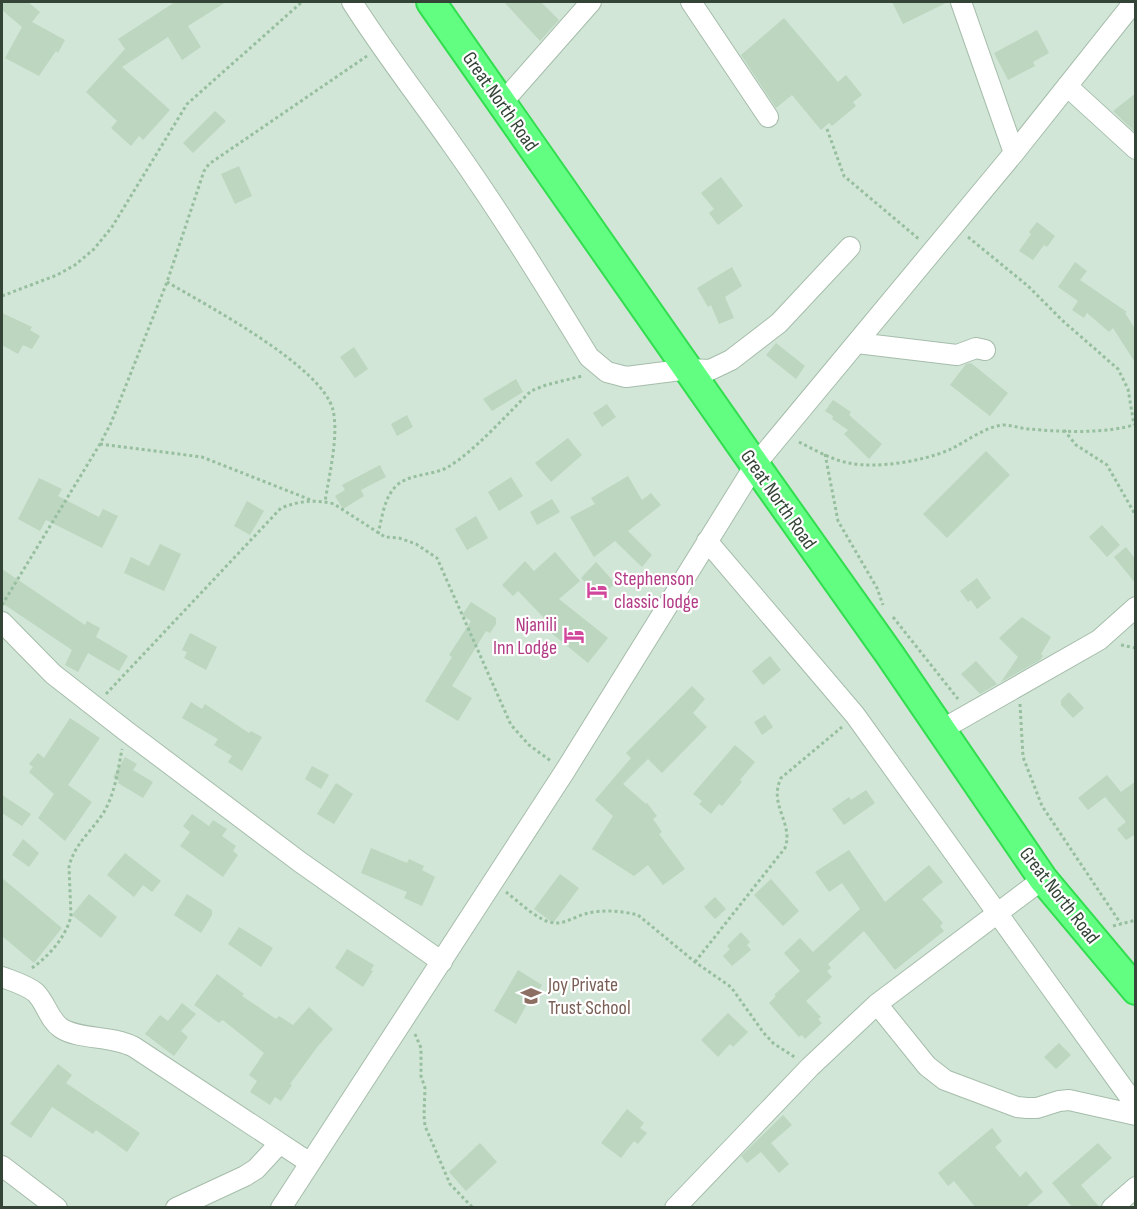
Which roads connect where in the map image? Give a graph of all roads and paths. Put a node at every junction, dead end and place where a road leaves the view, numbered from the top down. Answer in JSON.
{"nodes":[{"id":1,"x":302,"y":2,"type":"edge"},
{"id":2,"x":352,"y":2,"type":"edge"},
{"id":3,"x":431,"y":2,"type":"edge"},
{"id":4,"x":591,"y":2,"type":"edge"},
{"id":5,"x":691,"y":2,"type":"edge"},
{"id":6,"x":962,"y":2,"type":"edge"},
{"id":7,"x":1134,"y":2,"type":"edge"},
{"id":8,"x":380,"y":46,"type":"junction"},
{"id":9,"x":1067,"y":86,"type":"junction"},
{"id":10,"x":502,"y":103,"type":"junction"},
{"id":11,"x":768,"y":117,"type":"dead end"},
{"id":12,"x":827,"y":129,"type":"dead end"},
{"id":13,"x":1136,"y":149,"type":"edge"},
{"id":14,"x":1014,"y":153,"type":"junction"},
{"id":15,"x":954,"y":225,"type":"junction"},
{"id":16,"x":850,"y":247,"type":"dead end"},
{"id":17,"x":933,"y":251,"type":"junction"},
{"id":18,"x":167,"y":282,"type":"junction"},
{"id":19,"x":2,"y":296,"type":"edge"},
{"id":20,"x":857,"y":343,"type":"junction"},
{"id":21,"x":984,"y":350,"type":"dead end"},
{"id":22,"x":689,"y":369,"type":"junction"},
{"id":23,"x":607,"y":372,"type":"junction"},
{"id":24,"x":1135,"y":425,"type":"edge"},
{"id":25,"x":1064,"y":430,"type":"junction"},
{"id":26,"x":781,"y":434,"type":"junction"},
{"id":27,"x":100,"y":444,"type":"junction"},
{"id":28,"x":825,"y":454,"type":"junction"},
{"id":29,"x":755,"y":465,"type":"junction"},
{"id":30,"x":313,"y":501,"type":"junction"},
{"id":31,"x":325,"y":502,"type":"junction"},
{"id":32,"x":1136,"y":516,"type":"edge"},
{"id":33,"x":378,"y":534,"type":"junction"},
{"id":34,"x":707,"y":541,"type":"junction"},
{"id":35,"x":2,"y":606,"type":"edge"},
{"id":36,"x":1136,"y":607,"type":"edge"},
{"id":37,"x":886,"y":608,"type":"dead end"},
{"id":38,"x":893,"y":617,"type":"dead end"},
{"id":39,"x":2,"y":622,"type":"edge"},
{"id":40,"x":1019,"y":686,"type":"junction"},
{"id":41,"x":94,"y":706,"type":"junction"},
{"id":42,"x":970,"y":714,"type":"junction"},
{"id":43,"x":855,"y":716,"type":"junction"},
{"id":44,"x":941,"y":730,"type":"junction"},
{"id":45,"x":126,"y":731,"type":"junction"},
{"id":46,"x":565,"y":771,"type":"junction"},
{"id":47,"x":1043,"y":879,"type":"junction"},
{"id":48,"x":492,"y":882,"type":"junction"},
{"id":49,"x":997,"y":913,"type":"junction"},
{"id":50,"x":1121,"y":924,"type":"dead end"},
{"id":51,"x":442,"y":962,"type":"junction"},
{"id":52,"x":695,"y":963,"type":"junction"},
{"id":53,"x":7,"y":979,"type":"edge"},
{"id":54,"x":1136,"y":990,"type":"edge"},
{"id":55,"x":877,"y":1004,"type":"junction"},
{"id":56,"x":406,"y":1017,"type":"junction"},
{"id":57,"x":810,"y":1068,"type":"junction"},
{"id":58,"x":1136,"y":1106,"type":"edge"},
{"id":59,"x":1136,"y":1115,"type":"edge"},
{"id":60,"x":280,"y":1143,"type":"junction"},
{"id":61,"x":310,"y":1163,"type":"junction"},
{"id":62,"x":2,"y":1166,"type":"edge"},
{"id":63,"x":1136,"y":1187,"type":"edge"},
{"id":64,"x":53,"y":1205,"type":"edge"},
{"id":65,"x":71,"y":1208,"type":"edge"},
{"id":66,"x":176,"y":1208,"type":"edge"},
{"id":67,"x":281,"y":1208,"type":"edge"},
{"id":68,"x":473,"y":1208,"type":"edge"},
{"id":69,"x":675,"y":1208,"type":"edge"},
{"id":70,"x":1112,"y":1208,"type":"edge"}],
"edges":[{"from":1,"to":19,"type":"path"},
{"from":2,"to":8,"type":"street"},
{"from":3,"to":10,"type":"highway","name":"Great North Road"},
{"from":4,"to":10,"type":"street"},
{"from":5,"to":11,"type":"street"},
{"from":6,"to":14,"type":"street"},
{"from":7,"to":9,"type":"street"},
{"from":8,"to":18,"type":"path"},
{"from":8,"to":23,"type":"street"},
{"from":9,"to":13,"type":"street"},
{"from":9,"to":14,"type":"street"},
{"from":10,"to":22,"type":"highway","name":"Great North Road"},
{"from":12,"to":17,"type":"path"},
{"from":14,"to":15,"type":"street"},
{"from":15,"to":17,"type":"street"},
{"from":15,"to":24,"type":"path"},
{"from":16,"to":22,"type":"street"},
{"from":17,"to":20,"type":"street"},
{"from":18,"to":27,"type":"path"},
{"from":18,"to":31,"type":"path"},
{"from":20,"to":21,"type":"street"},
{"from":20,"to":26,"type":"street"},
{"from":22,"to":23,"type":"street"},
{"from":22,"to":29,"type":"highway","name":"Great North Road"},
{"from":23,"to":33,"type":"path"},
{"from":24,"to":25,"type":"path"},
{"from":25,"to":28,"type":"path"},
{"from":25,"to":32,"type":"path"},
{"from":26,"to":28,"type":"path"},
{"from":26,"to":29,"type":"street"},
{"from":27,"to":30,"type":"path"},
{"from":27,"to":35,"type":"path"},
{"from":28,"to":37,"type":"path"},
{"from":29,"to":34,"type":"street"},
{"from":29,"to":44,"type":"highway","name":"Great North Road"},
{"from":30,"to":31,"type":"path"},
{"from":30,"to":41,"type":"path"},
{"from":31,"to":33,"type":"path"},
{"from":33,"to":46,"type":"path"},
{"from":34,"to":43,"type":"street"},
{"from":34,"to":46,"type":"street"},
{"from":36,"to":40,"type":"street"},
{"from":38,"to":42,"type":"path"},
{"from":39,"to":41,"type":"street"},
{"from":40,"to":42,"type":"street"},
{"from":40,"to":50,"type":"path"},
{"from":41,"to":45,"type":"street"},
{"from":42,"to":44,"type":"street"},
{"from":43,"to":49,"type":"street"},
{"from":43,"to":52,"type":"path"},
{"from":44,"to":47,"type":"highway","name":"Great North Road"},
{"from":45,"to":51,"type":"street"},
{"from":45,"to":53,"type":"path"},
{"from":46,"to":48,"type":"street"},
{"from":47,"to":49,"type":"street"},
{"from":47,"to":54,"type":"highway","name":"Great North Road"},
{"from":48,"to":51,"type":"street"},
{"from":48,"to":52,"type":"path"},
{"from":49,"to":55,"type":"street"},
{"from":49,"to":58,"type":"street"},
{"from":51,"to":56,"type":"street"},
{"from":52,"to":57,"type":"path"},
{"from":53,"to":60,"type":"street"},
{"from":55,"to":57,"type":"street"},
{"from":55,"to":59,"type":"street"},
{"from":56,"to":61,"type":"street"},
{"from":56,"to":68,"type":"path"},
{"from":57,"to":69,"type":"street"},
{"from":60,"to":61,"type":"street"},
{"from":60,"to":66,"type":"street"},
{"from":61,"to":67,"type":"street"},
{"from":62,"to":64,"type":"street"},
{"from":63,"to":70,"type":"street"},
{"from":64,"to":65,"type":"street"}]}
